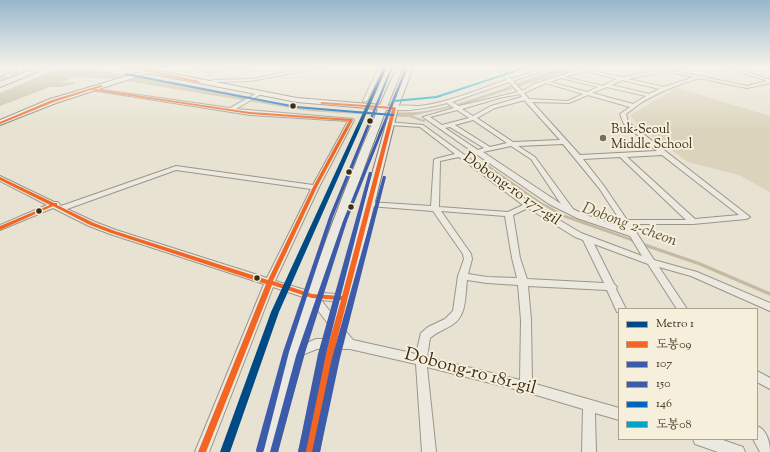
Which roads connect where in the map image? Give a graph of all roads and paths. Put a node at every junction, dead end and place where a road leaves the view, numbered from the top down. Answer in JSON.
{"nodes":[{"id":1,"x":94,"y":88,"type":"edge"},
{"id":2,"x":227,"y":88,"type":"edge"},
{"id":3,"x":371,"y":88,"type":"edge"},
{"id":4,"x":391,"y":88,"type":"edge"},
{"id":5,"x":402,"y":88,"type":"edge"},
{"id":6,"x":491,"y":88,"type":"edge"},
{"id":7,"x":515,"y":88,"type":"edge"},
{"id":8,"x":530,"y":88,"type":"edge"},
{"id":9,"x":569,"y":88,"type":"edge"},
{"id":10,"x":599,"y":88,"type":"edge"},
{"id":11,"x":614,"y":88,"type":"edge"},
{"id":12,"x":661,"y":88,"type":"edge"},
{"id":13,"x":91,"y":89,"type":"junction"},
{"id":14,"x":665,"y":89,"type":"joint"},
{"id":15,"x":519,"y":92,"type":"junction"},
{"id":16,"x":588,"y":93,"type":"junction"},
{"id":17,"x":257,"y":95,"type":"junction"},
{"id":18,"x":651,"y":96,"type":"junction"},
{"id":19,"x":526,"y":99,"type":"junction"},
{"id":20,"x":365,"y":101,"type":"dead end"},
{"id":21,"x":449,"y":102,"type":"junction"},
{"id":22,"x":633,"y":106,"type":"junction"},
{"id":23,"x":382,"y":108,"type":"junction"},
{"id":24,"x":459,"y":108,"type":"junction"},
{"id":25,"x":233,"y":109,"type":"junction"},
{"id":26,"x":392,"y":115,"type":"junction"},
{"id":27,"x":475,"y":118,"type":"junction"},
{"id":28,"x":0,"y":123,"type":"edge"},
{"id":29,"x":451,"y":125,"type":"junction"},
{"id":30,"x":440,"y":127,"type":"junction"},
{"id":31,"x":564,"y":142,"type":"junction"},
{"id":32,"x":512,"y":144,"type":"junction"},
{"id":33,"x":489,"y":149,"type":"junction"},
{"id":34,"x":476,"y":152,"type":"junction"},
{"id":35,"x":663,"y":153,"type":"junction"},
{"id":36,"x":461,"y":155,"type":"junction"},
{"id":37,"x":622,"y":155,"type":"junction"},
{"id":38,"x":578,"y":157,"type":"junction"},
{"id":39,"x":0,"y":178,"type":"edge"},
{"id":40,"x":315,"y":187,"type":"junction"},
{"id":41,"x":369,"y":204,"type":"junction"},
{"id":42,"x":59,"y":206,"type":"junction"},
{"id":43,"x":528,"y":206,"type":"junction"},
{"id":44,"x":435,"y":208,"type":"junction"},
{"id":45,"x":571,"y":212,"type":"junction"},
{"id":46,"x":509,"y":214,"type":"junction"},
{"id":47,"x":625,"y":222,"type":"junction"},
{"id":48,"x":693,"y":222,"type":"junction"},
{"id":49,"x":0,"y":228,"type":"edge"},
{"id":50,"x":632,"y":235,"type":"junction"},
{"id":51,"x":587,"y":240,"type":"junction"},
{"id":52,"x":649,"y":260,"type":"junction"},
{"id":53,"x":463,"y":276,"type":"junction"},
{"id":54,"x":270,"y":282,"type":"junction"},
{"id":55,"x":523,"y":282,"type":"junction"},
{"id":56,"x":612,"y":287,"type":"junction"},
{"id":57,"x":312,"y":296,"type":"junction"},
{"id":58,"x":344,"y":298,"type":"junction"},
{"id":59,"x":770,"y":307,"type":"edge"},
{"id":60,"x":621,"y":308,"type":"edge"},
{"id":61,"x":681,"y":308,"type":"edge"},
{"id":62,"x":336,"y":325,"type":"junction"},
{"id":63,"x":341,"y":344,"type":"junction"},
{"id":64,"x":293,"y":354,"type":"junction"},
{"id":65,"x":421,"y":360,"type":"junction"},
{"id":66,"x":758,"y":377,"type":"edge"},
{"id":67,"x":770,"y":384,"type":"edge"},
{"id":68,"x":526,"y":387,"type":"junction"},
{"id":69,"x":589,"y":405,"type":"junction"},
{"id":70,"x":618,"y":414,"type":"edge"},
{"id":71,"x":758,"y":435,"type":"edge"},
{"id":72,"x":703,"y":440,"type":"edge"},
{"id":73,"x":202,"y":452,"type":"edge"},
{"id":74,"x":267,"y":452,"type":"edge"},
{"id":75,"x":309,"y":452,"type":"edge"},
{"id":76,"x":429,"y":452,"type":"edge"},
{"id":77,"x":589,"y":452,"type":"edge"},
{"id":78,"x":738,"y":452,"type":"edge"},
{"id":79,"x":768,"y":452,"type":"edge"}],
"edges":[{"from":1,"to":13,"type":"main road"},
{"from":2,"to":17,"type":"main road"},
{"from":3,"to":20,"type":"street"},
{"from":4,"to":23,"type":"main road"},
{"from":5,"to":26,"type":"main road"},
{"from":6,"to":21,"type":"street"},
{"from":7,"to":15,"type":"street"},
{"from":8,"to":15,"type":"street"},
{"from":9,"to":16,"type":"street"},
{"from":10,"to":16,"type":"street"},
{"from":11,"to":18,"type":"street"},
{"from":12,"to":14,"type":"street"},
{"from":13,"to":25,"type":"street"},
{"from":13,"to":28,"type":"main road"},
{"from":14,"to":18,"type":"street"},
{"from":15,"to":19,"type":"street"},
{"from":15,"to":24,"type":"street"},
{"from":16,"to":19,"type":"street"},
{"from":16,"to":22,"type":"street"},
{"from":17,"to":23,"type":"main road"},
{"from":17,"to":25,"type":"street"},
{"from":18,"to":22,"type":"street"},
{"from":19,"to":27,"type":"street"},
{"from":19,"to":31,"type":"street"},
{"from":21,"to":24,"type":"street"},
{"from":21,"to":26,"type":"street"},
{"from":22,"to":35,"type":"street"},
{"from":23,"to":26,"type":"main road"},
{"from":23,"to":57,"type":"main road"},
{"from":24,"to":27,"type":"street"},
{"from":24,"to":30,"type":"street","name":"Dobong-ro 177-gil"},
{"from":25,"to":40,"type":"street"},
{"from":26,"to":36,"type":"street","name":"Dobong-ro 177-gil"},
{"from":26,"to":41,"type":"main road"},
{"from":27,"to":29,"type":"street"},
{"from":27,"to":32,"type":"street"},
{"from":29,"to":30,"type":"street"},
{"from":29,"to":33,"type":"street"},
{"from":30,"to":34,"type":"street","name":"Dobong-ro 177-gil"},
{"from":31,"to":32,"type":"street"},
{"from":31,"to":38,"type":"street"},
{"from":32,"to":33,"type":"street"},
{"from":32,"to":45,"type":"street"},
{"from":33,"to":34,"type":"street"},
{"from":34,"to":45,"type":"street","name":"Dobong-ro 177-gil"},
{"from":35,"to":37,"type":"street"},
{"from":35,"to":48,"type":"street"},
{"from":36,"to":43,"type":"street","name":"Dobong-ro 177-gil"},
{"from":36,"to":44,"type":"street"},
{"from":37,"to":38,"type":"street"},
{"from":37,"to":48,"type":"street"},
{"from":38,"to":47,"type":"street"},
{"from":39,"to":42,"type":"street"},
{"from":40,"to":42,"type":"street"},
{"from":40,"to":54,"type":"street"},
{"from":41,"to":44,"type":"street"},
{"from":41,"to":58,"type":"main road"},
{"from":42,"to":49,"type":"street"},
{"from":42,"to":54,"type":"street"},
{"from":43,"to":46,"type":"street"},
{"from":43,"to":51,"type":"street","name":"Dobong-ro 177-gil"},
{"from":44,"to":46,"type":"street"},
{"from":44,"to":53,"type":"street"},
{"from":45,"to":50,"type":"street","name":"Dobong-ro 177-gil"},
{"from":46,"to":55,"type":"street"},
{"from":47,"to":48,"type":"street"},
{"from":47,"to":50,"type":"street"},
{"from":50,"to":52,"type":"street"},
{"from":51,"to":52,"type":"street","name":"Dobong-ro 177-gil"},
{"from":51,"to":56,"type":"street"},
{"from":52,"to":59,"type":"street","name":"Dobong-ro 177-gil"},
{"from":52,"to":61,"type":"street"},
{"from":53,"to":55,"type":"street"},
{"from":53,"to":65,"type":"street"},
{"from":54,"to":57,"type":"street"},
{"from":54,"to":73,"type":"street"},
{"from":55,"to":56,"type":"street"},
{"from":55,"to":68,"type":"street"},
{"from":56,"to":60,"type":"street"},
{"from":57,"to":58,"type":"street"},
{"from":57,"to":62,"type":"street"},
{"from":57,"to":64,"type":"main road"},
{"from":58,"to":62,"type":"main road"},
{"from":62,"to":63,"type":"main road"},
{"from":63,"to":64,"type":"street"},
{"from":63,"to":65,"type":"street","name":"Dobong-ro 181-gil"},
{"from":63,"to":75,"type":"main road"},
{"from":64,"to":74,"type":"main road"},
{"from":65,"to":68,"type":"street","name":"Dobong-ro 181-gil"},
{"from":65,"to":76,"type":"street"},
{"from":66,"to":67,"type":"street"},
{"from":68,"to":69,"type":"street","name":"Dobong-ro 181-gil"},
{"from":69,"to":70,"type":"street","name":"Dobong-ro 181-gil"},
{"from":69,"to":77,"type":"street"},
{"from":71,"to":79,"type":"street"},
{"from":72,"to":78,"type":"street"}]}
